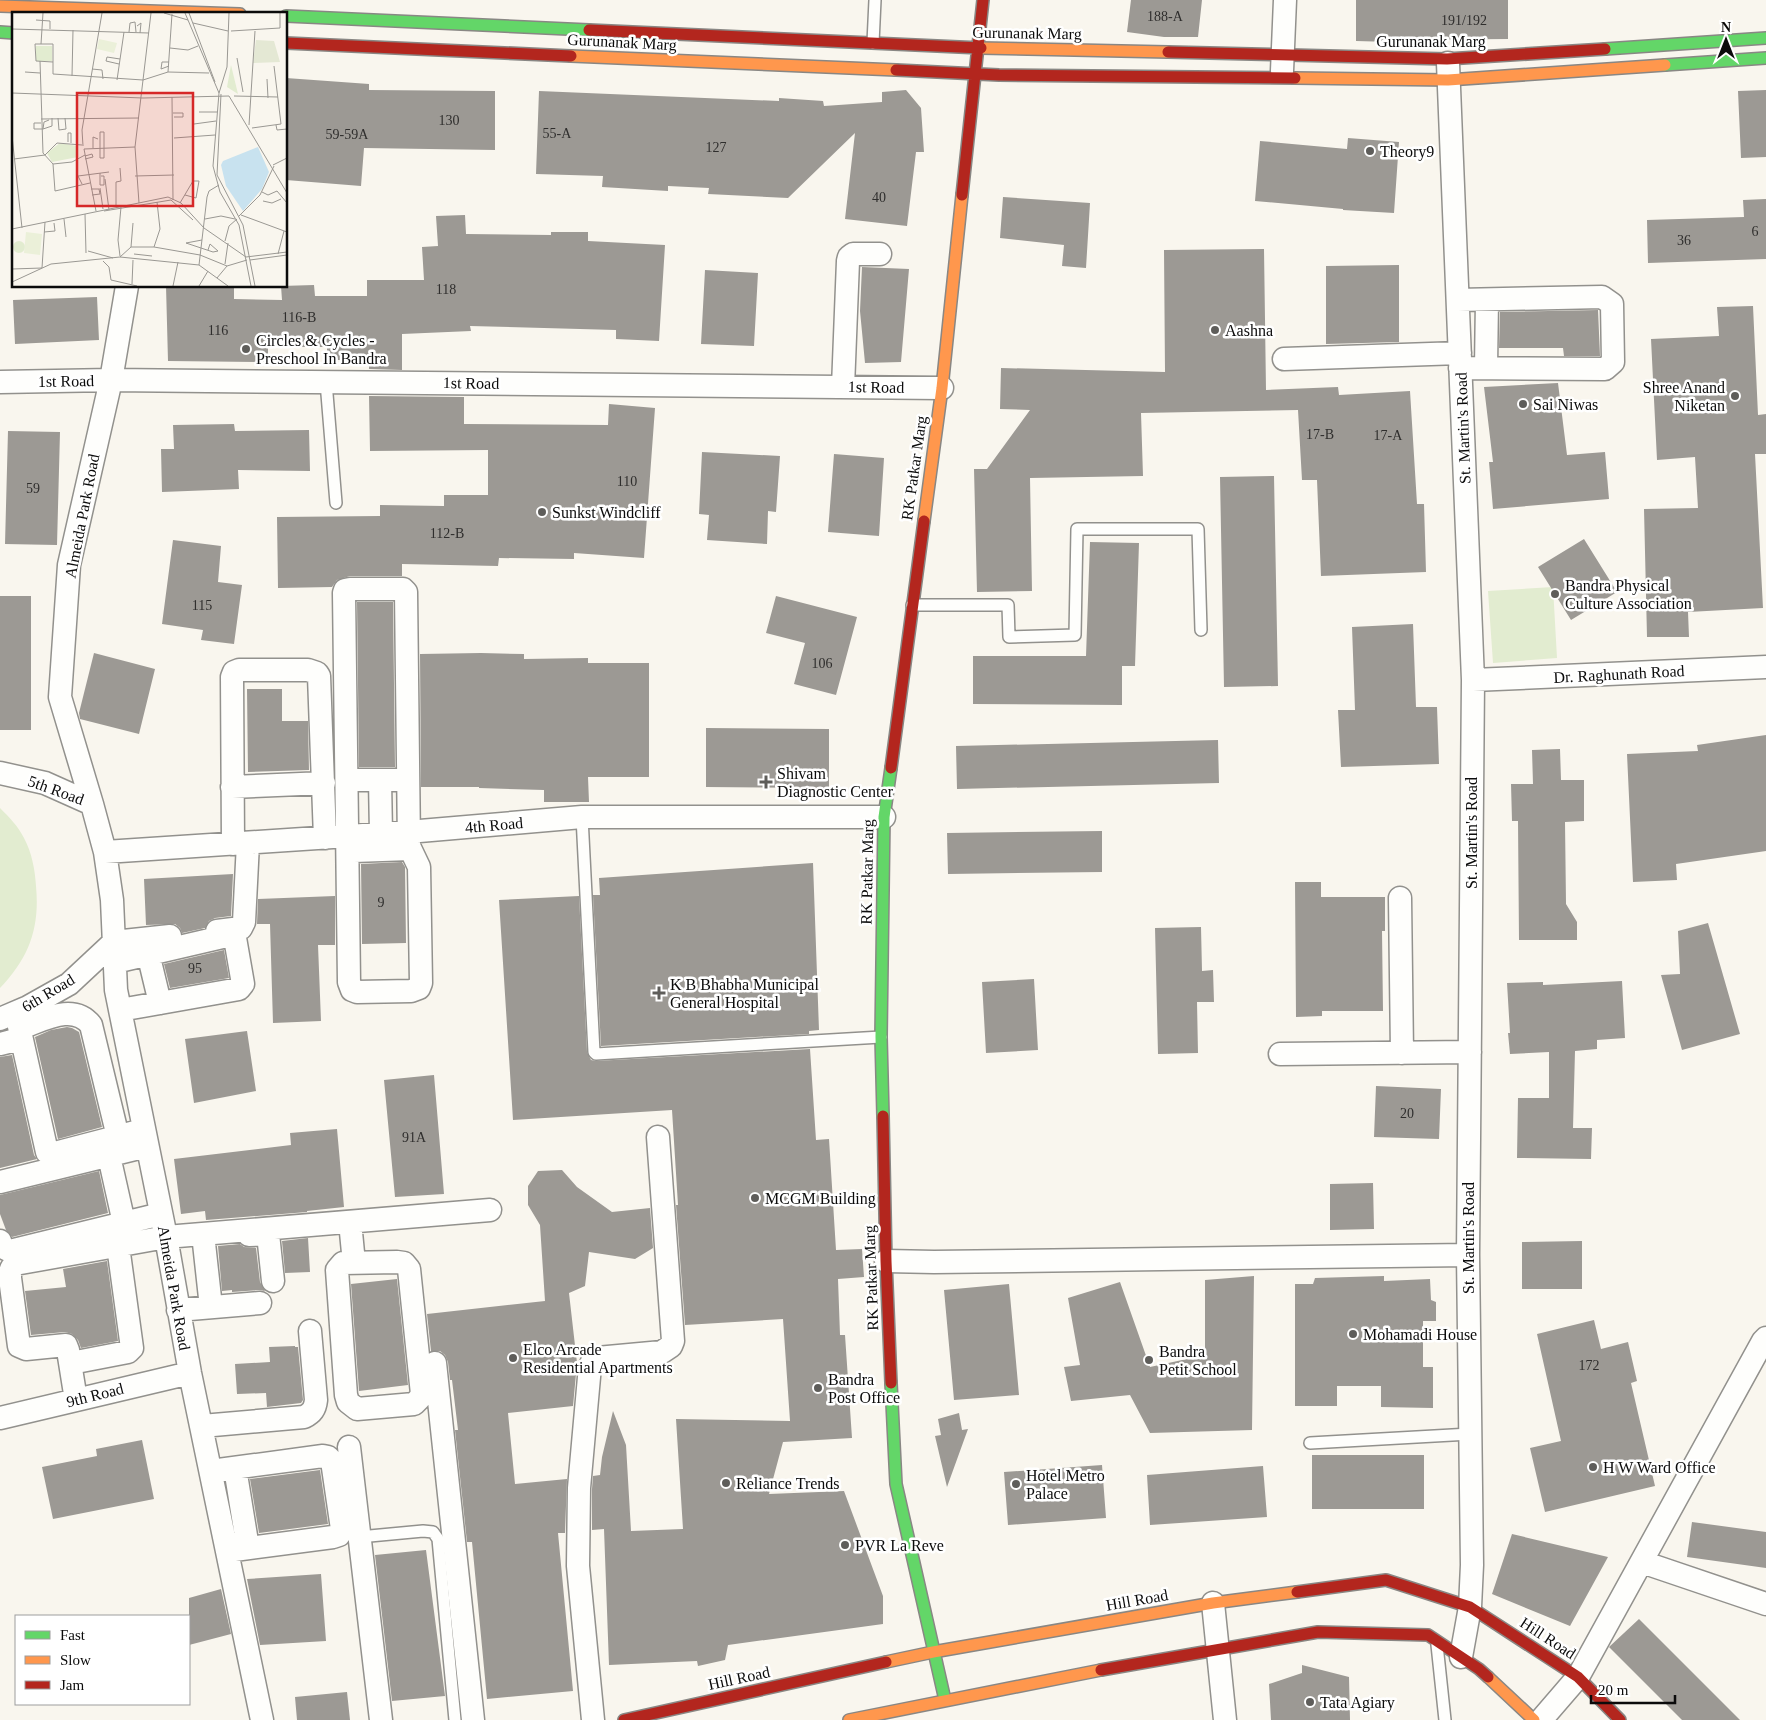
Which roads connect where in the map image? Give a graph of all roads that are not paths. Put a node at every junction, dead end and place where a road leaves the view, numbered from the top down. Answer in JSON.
{"nodes":[{"id":1,"x":875,"y":0,"type":"edge"},
{"id":2,"x":983,"y":0,"type":"edge"},
{"id":3,"x":1285,"y":0,"type":"edge"},
{"id":4,"x":0,"y":6,"type":"edge"},
{"id":5,"x":174,"y":8,"type":"edge"},
{"id":6,"x":218,"y":12,"type":"edge"},
{"id":7,"x":288,"y":16,"type":"edge"},
{"id":8,"x":1766,"y":38,"type":"edge"},
{"id":9,"x":288,"y":43,"type":"edge"},
{"id":10,"x":977,"y":48,"type":"junction"},
{"id":11,"x":1282,"y":55,"type":"junction"},
{"id":12,"x":873,"y":56,"type":"junction"},
{"id":13,"x":1766,"y":58,"type":"edge"},
{"id":14,"x":1448,"y":70,"type":"junction"},
{"id":15,"x":975,"y":74,"type":"junction"},
{"id":16,"x":1281,"y":78,"type":"junction"},
{"id":17,"x":880,"y":254,"type":"dead end"},
{"id":18,"x":127,"y":288,"type":"edge"},
{"id":19,"x":1458,"y":300,"type":"junction"},
{"id":20,"x":1487,"y":300,"type":"junction"},
{"id":21,"x":1284,"y":359,"type":"dead end"},
{"id":22,"x":1460,"y":361,"type":"junction"},
{"id":23,"x":1486,"y":367,"type":"junction"},
{"id":24,"x":111,"y":380,"type":"junction"},
{"id":25,"x":0,"y":382,"type":"edge"},
{"id":26,"x":326,"y":382,"type":"junction"},
{"id":27,"x":843,"y":387,"type":"junction"},
{"id":28,"x":942,"y":388,"type":"junction"},
{"id":29,"x":336,"y":503,"type":"dead end"},
{"id":30,"x":912,"y":605,"type":"junction"},
{"id":31,"x":1201,"y":630,"type":"dead end"},
{"id":32,"x":1766,"y":667,"type":"edge"},
{"id":33,"x":1473,"y":680,"type":"junction"},
{"id":34,"x":0,"y":773,"type":"edge"},
{"id":35,"x":347,"y":780,"type":"junction"},
{"id":36,"x":380,"y":780,"type":"junction"},
{"id":37,"x":408,"y":780,"type":"junction"},
{"id":38,"x":324,"y":783,"type":"junction"},
{"id":39,"x":232,"y":786,"type":"junction"},
{"id":40,"x":92,"y":804,"type":"junction"},
{"id":41,"x":582,"y":817,"type":"junction"},
{"id":42,"x":884,"y":817,"type":"junction"},
{"id":43,"x":381,"y":834,"type":"junction"},
{"id":44,"x":325,"y":838,"type":"junction"},
{"id":45,"x":409,"y":841,"type":"junction"},
{"id":46,"x":240,"y":844,"type":"junction"},
{"id":47,"x":348,"y":844,"type":"junction"},
{"id":48,"x":106,"y":852,"type":"junction"},
{"id":49,"x":1400,"y":898,"type":"dead end"},
{"id":50,"x":115,"y":952,"type":"junction"},
{"id":51,"x":148,"y":953,"type":"junction"},
{"id":52,"x":160,"y":1003,"type":"junction"},
{"id":53,"x":120,"y":1010,"type":"junction"},
{"id":54,"x":9,"y":1027,"type":"edge"},
{"id":55,"x":881,"y":1037,"type":"junction"},
{"id":56,"x":1470,"y":1052,"type":"junction"},
{"id":57,"x":1402,"y":1053,"type":"junction"},
{"id":58,"x":1280,"y":1054,"type":"dead end"},
{"id":59,"x":34,"y":1124,"type":"dead end"},
{"id":60,"x":658,"y":1137,"type":"dead end"},
{"id":61,"x":145,"y":1138,"type":"junction"},
{"id":62,"x":113,"y":1146,"type":"junction"},
{"id":63,"x":0,"y":1182,"type":"edge"},
{"id":64,"x":490,"y":1210,"type":"dead end"},
{"id":65,"x":161,"y":1214,"type":"junction"},
{"id":66,"x":350,"y":1222,"type":"junction"},
{"id":67,"x":124,"y":1223,"type":"junction"},
{"id":68,"x":203,"y":1236,"type":"junction"},
{"id":69,"x":166,"y":1237,"type":"junction"},
{"id":70,"x":0,"y":1241,"type":"edge"},
{"id":71,"x":118,"y":1246,"type":"junction"},
{"id":72,"x":1468,"y":1255,"type":"junction"},
{"id":73,"x":886,"y":1261,"type":"junction"},
{"id":74,"x":354,"y":1262,"type":"junction"},
{"id":75,"x":273,"y":1281,"type":"dead end"},
{"id":76,"x":260,"y":1303,"type":"dead end"},
{"id":77,"x":211,"y":1307,"type":"junction"},
{"id":78,"x":178,"y":1310,"type":"junction"},
{"id":79,"x":430,"y":1317,"type":"dead end"},
{"id":80,"x":310,"y":1331,"type":"dead end"},
{"id":81,"x":1766,"y":1338,"type":"edge"},
{"id":82,"x":71,"y":1363,"type":"junction"},
{"id":83,"x":190,"y":1372,"type":"junction"},
{"id":84,"x":76,"y":1400,"type":"junction"},
{"id":85,"x":0,"y":1418,"type":"edge"},
{"id":86,"x":202,"y":1426,"type":"junction"},
{"id":87,"x":1470,"y":1434,"type":"junction"},
{"id":88,"x":1310,"y":1443,"type":"dead end"},
{"id":89,"x":349,"y":1447,"type":"dead end"},
{"id":90,"x":235,"y":1468,"type":"junction"},
{"id":91,"x":211,"y":1472,"type":"junction"},
{"id":92,"x":359,"y":1537,"type":"junction"},
{"id":93,"x":238,"y":1550,"type":"junction"},
{"id":94,"x":1642,"y":1562,"type":"junction"},
{"id":95,"x":1213,"y":1603,"type":"junction"},
{"id":96,"x":1766,"y":1604,"type":"edge"},
{"id":97,"x":1470,"y":1607,"type":"junction"},
{"id":98,"x":1436,"y":1640,"type":"junction"},
{"id":99,"x":1217,"y":1648,"type":"junction"},
{"id":100,"x":933,"y":1652,"type":"junction"},
{"id":101,"x":1461,"y":1657,"type":"junction"},
{"id":102,"x":1578,"y":1677,"type":"junction"},
{"id":103,"x":938,"y":1708,"type":"edge"},
{"id":104,"x":661,"y":1716,"type":"edge"},
{"id":105,"x":262,"y":1720,"type":"edge"},
{"id":106,"x":381,"y":1720,"type":"edge"},
{"id":107,"x":455,"y":1720,"type":"edge"},
{"id":108,"x":473,"y":1720,"type":"edge"},
{"id":109,"x":594,"y":1720,"type":"edge"},
{"id":110,"x":624,"y":1720,"type":"edge"},
{"id":111,"x":849,"y":1720,"type":"edge"},
{"id":112,"x":1226,"y":1720,"type":"edge"},
{"id":113,"x":1445,"y":1720,"type":"edge"},
{"id":114,"x":1534,"y":1720,"type":"edge"},
{"id":115,"x":1541,"y":1720,"type":"edge"},
{"id":116,"x":1620,"y":1720,"type":"edge"}],
"edges":[{"from":1,"to":12,"type":"lane"},
{"from":2,"to":10,"type":"main road","name":"RK Patkar Marg"},
{"from":3,"to":11,"type":"street"},
{"from":4,"to":5,"type":"main road"},
{"from":5,"to":6,"type":"main road"},
{"from":7,"to":12,"type":"main road","name":"Gurunanak Marg"},
{"from":8,"to":14,"type":"main road","name":"Gurunanak Marg"},
{"from":9,"to":12,"type":"main road","name":"Gurunanak Marg"},
{"from":10,"to":11,"type":"main road","name":"Gurunanak Marg"},
{"from":10,"to":12,"type":"main road","name":"Gurunanak Marg"},
{"from":10,"to":15,"type":"main road","name":"RK Patkar Marg"},
{"from":11,"to":14,"type":"main road","name":"Gurunanak Marg"},
{"from":11,"to":16,"type":"street"},
{"from":12,"to":15,"type":"main road","name":"Gurunanak Marg"},
{"from":13,"to":14,"type":"main road","name":"Gurunanak Marg"},
{"from":14,"to":16,"type":"main road","name":"Gurunanak Marg"},
{"from":14,"to":19,"type":"street","name":"St. Martin's Road"},
{"from":15,"to":16,"type":"main road","name":"Gurunanak Marg"},
{"from":15,"to":28,"type":"main road","name":"RK Patkar Marg"},
{"from":17,"to":27,"type":"street"},
{"from":18,"to":24,"type":"street","name":"Almeida Park Road"},
{"from":19,"to":20,"type":"street"},
{"from":19,"to":22,"type":"street","name":"St. Martin's Road"},
{"from":20,"to":23,"type":"street"},
{"from":20,"to":23,"type":"street"},
{"from":21,"to":22,"type":"street"},
{"from":22,"to":23,"type":"street"},
{"from":22,"to":33,"type":"street","name":"St. Martin's Road"},
{"from":24,"to":25,"type":"street","name":"1st Road"},
{"from":24,"to":26,"type":"street","name":"1st Road"},
{"from":24,"to":40,"type":"street","name":"Almeida Park Road"},
{"from":26,"to":27,"type":"street","name":"1st Road"},
{"from":26,"to":29,"type":"lane"},
{"from":27,"to":28,"type":"street","name":"1st Road"},
{"from":28,"to":30,"type":"main road","name":"RK Patkar Marg"},
{"from":30,"to":31,"type":"lane"},
{"from":30,"to":42,"type":"main road","name":"RK Patkar Marg"},
{"from":32,"to":33,"type":"street","name":"Dr. Raghunath Road"},
{"from":33,"to":56,"type":"street","name":"St. Martin's Road"},
{"from":34,"to":40,"type":"street","name":"5th Road"},
{"from":35,"to":36,"type":"street"},
{"from":35,"to":37,"type":"street"},
{"from":35,"to":47,"type":"street"},
{"from":36,"to":37,"type":"street"},
{"from":36,"to":43,"type":"street"},
{"from":37,"to":45,"type":"street"},
{"from":38,"to":39,"type":"street"},
{"from":38,"to":39,"type":"street"},
{"from":38,"to":44,"type":"street"},
{"from":39,"to":46,"type":"street"},
{"from":40,"to":48,"type":"street","name":"5th Road"},
{"from":41,"to":42,"type":"street","name":"4th Road"},
{"from":41,"to":45,"type":"street","name":"4th Road"},
{"from":41,"to":55,"type":"lane"},
{"from":42,"to":55,"type":"main road","name":"RK Patkar Marg"},
{"from":43,"to":45,"type":"street","name":"4th Road"},
{"from":43,"to":47,"type":"street","name":"4th Road"},
{"from":44,"to":46,"type":"street","name":"4th Road"},
{"from":44,"to":47,"type":"street","name":"4th Road"},
{"from":45,"to":47,"type":"street"},
{"from":45,"to":47,"type":"street"},
{"from":46,"to":48,"type":"street","name":"4th Road"},
{"from":46,"to":50,"type":"street"},
{"from":48,"to":50,"type":"street","name":"Almeida Park Road"},
{"from":49,"to":57,"type":"street"},
{"from":50,"to":51,"type":"street"},
{"from":50,"to":53,"type":"street","name":"Almeida Park Road"},
{"from":50,"to":54,"type":"street","name":"6th Road"},
{"from":51,"to":52,"type":"street"},
{"from":51,"to":52,"type":"street"},
{"from":52,"to":53,"type":"street"},
{"from":53,"to":61,"type":"street","name":"Almeida Park Road"},
{"from":54,"to":59,"type":"street"},
{"from":54,"to":62,"type":"street"},
{"from":54,"to":62,"type":"street"},
{"from":55,"to":73,"type":"main road","name":"RK Patkar Marg"},
{"from":56,"to":57,"type":"street"},
{"from":56,"to":72,"type":"street","name":"St. Martin's Road"},
{"from":57,"to":58,"type":"street"},
{"from":60,"to":109,"type":"street"},
{"from":61,"to":62,"type":"street"},
{"from":61,"to":65,"type":"street","name":"Almeida Park Road"},
{"from":62,"to":63,"type":"street"},
{"from":62,"to":67,"type":"street"},
{"from":64,"to":66,"type":"street"},
{"from":65,"to":67,"type":"street"},
{"from":65,"to":69,"type":"street","name":"Almeida Park Road"},
{"from":66,"to":68,"type":"street"},
{"from":66,"to":74,"type":"street"},
{"from":67,"to":70,"type":"street"},
{"from":68,"to":69,"type":"street"},
{"from":68,"to":75,"type":"street"},
{"from":68,"to":77,"type":"street"},
{"from":69,"to":71,"type":"street"},
{"from":69,"to":78,"type":"street","name":"Almeida Park Road"},
{"from":71,"to":82,"type":"street"},
{"from":71,"to":82,"type":"street"},
{"from":72,"to":73,"type":"street"},
{"from":72,"to":87,"type":"street","name":"St. Martin's Road"},
{"from":73,"to":100,"type":"main road","name":"RK Patkar Marg"},
{"from":74,"to":74,"type":"street"},
{"from":76,"to":77,"type":"street"},
{"from":77,"to":78,"type":"street"},
{"from":78,"to":83,"type":"street","name":"Almeida Park Road"},
{"from":79,"to":108,"type":"street"},
{"from":80,"to":86,"type":"street"},
{"from":81,"to":94,"type":"street"},
{"from":82,"to":84,"type":"street"},
{"from":83,"to":84,"type":"street","name":"9th Road"},
{"from":83,"to":86,"type":"street","name":"Almeida Park Road"},
{"from":84,"to":85,"type":"street","name":"9th Road"},
{"from":86,"to":91,"type":"street","name":"Almeida Park Road"},
{"from":87,"to":88,"type":"lane"},
{"from":87,"to":97,"type":"street","name":"St. Martin's Road"},
{"from":89,"to":92,"type":"street"},
{"from":90,"to":91,"type":"street"},
{"from":90,"to":93,"type":"street"},
{"from":90,"to":93,"type":"street"},
{"from":91,"to":93,"type":"street","name":"Almeida Park Road"},
{"from":92,"to":106,"type":"street"},
{"from":92,"to":107,"type":"lane"},
{"from":93,"to":105,"type":"street","name":"Almeida Park Road"},
{"from":94,"to":96,"type":"street"},
{"from":94,"to":102,"type":"street"},
{"from":95,"to":97,"type":"main road","name":"Hill Road"},
{"from":95,"to":99,"type":"street"},
{"from":95,"to":100,"type":"main road","name":"Hill Road"},
{"from":97,"to":101,"type":"street","name":"St. Martin's Road"},
{"from":97,"to":102,"type":"main road","name":"Hill Road"},
{"from":98,"to":99,"type":"main road"},
{"from":98,"to":101,"type":"main road"},
{"from":98,"to":113,"type":"lane"},
{"from":99,"to":103,"type":"main road"},
{"from":99,"to":112,"type":"street"},
{"from":100,"to":103,"type":"main road","name":"RK Patkar Marg"},
{"from":100,"to":104,"type":"main road","name":"Hill Road"},
{"from":101,"to":114,"type":"main road"},
{"from":102,"to":115,"type":"street"},
{"from":102,"to":116,"type":"main road","name":"Hill Road"},
{"from":103,"to":111,"type":"main road"},
{"from":104,"to":110,"type":"main road","name":"Hill Road"}]}
